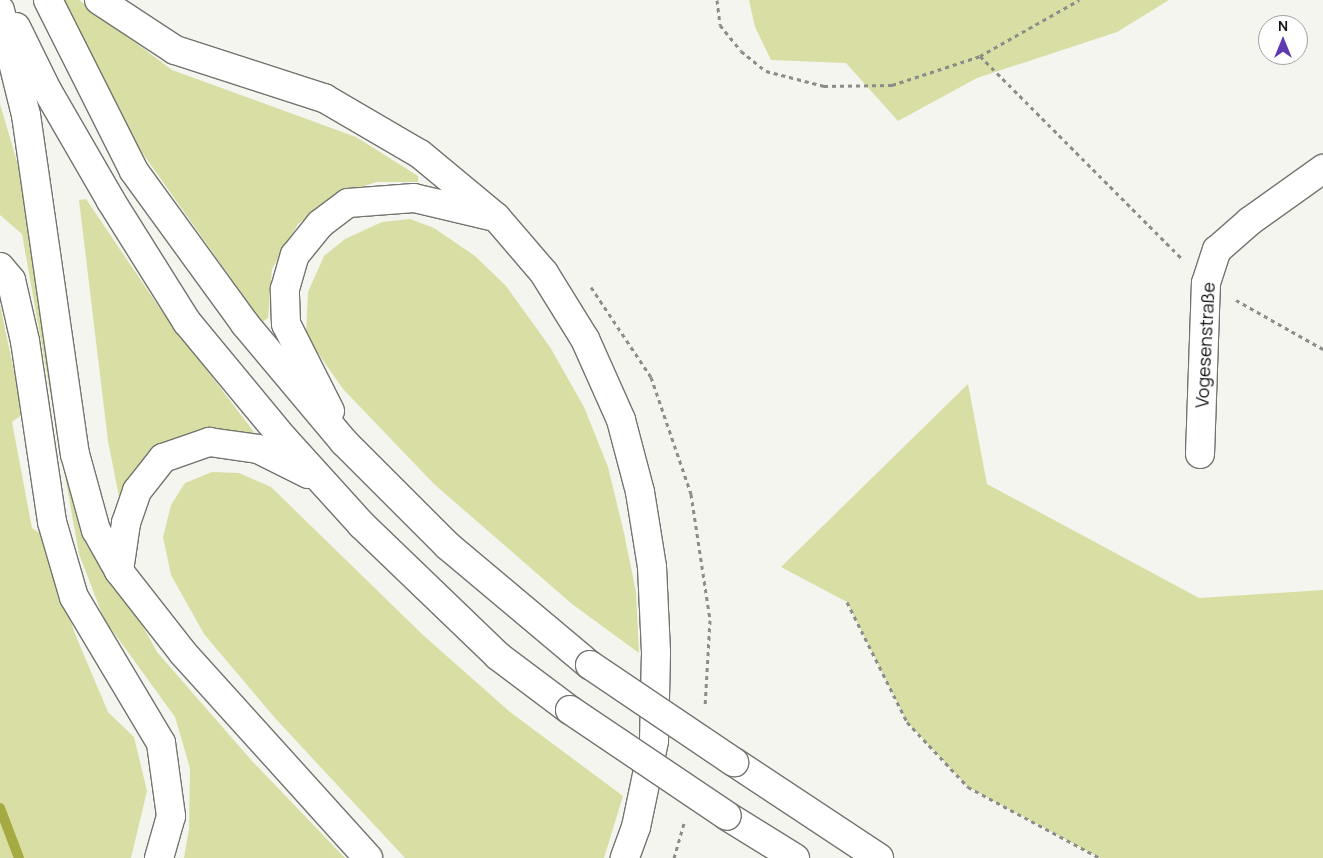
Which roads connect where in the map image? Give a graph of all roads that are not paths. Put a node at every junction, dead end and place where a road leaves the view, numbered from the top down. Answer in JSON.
{"nodes":[{"id":1,"x":2,"y":0,"type":"edge"},
{"id":2,"x":48,"y":0,"type":"edge"},
{"id":3,"x":99,"y":0,"type":"edge"},
{"id":4,"x":0,"y":10,"type":"edge"},
{"id":5,"x":1323,"y":169,"type":"edge"},
{"id":6,"x":496,"y":218,"type":"junction"},
{"id":7,"x":0,"y":267,"type":"edge"},
{"id":8,"x":344,"y":442,"type":"junction"},
{"id":9,"x":1200,"y":454,"type":"dead end"},
{"id":10,"x":321,"y":480,"type":"junction"},
{"id":11,"x":119,"y":571,"type":"junction"},
{"id":12,"x":159,"y":858,"type":"edge"},
{"id":13,"x":368,"y":858,"type":"edge"},
{"id":14,"x":625,"y":858,"type":"edge"},
{"id":15,"x":795,"y":858,"type":"edge"},
{"id":16,"x":879,"y":858,"type":"edge"}],
"edges":[{"from":1,"to":10,"type":"main road"},
{"from":2,"to":8,"type":"main road"},
{"from":3,"to":6,"type":"main road"},
{"from":4,"to":11,"type":"main road"},
{"from":5,"to":9,"type":"main road","name":"Vogesenstraße"},
{"from":6,"to":8,"type":"main road"},
{"from":6,"to":14,"type":"main road"},
{"from":7,"to":12,"type":"main road"},
{"from":8,"to":16,"type":"main road","bridge":true},
{"from":10,"to":11,"type":"main road"},
{"from":10,"to":15,"type":"main road","bridge":true},
{"from":11,"to":13,"type":"main road"}]}
